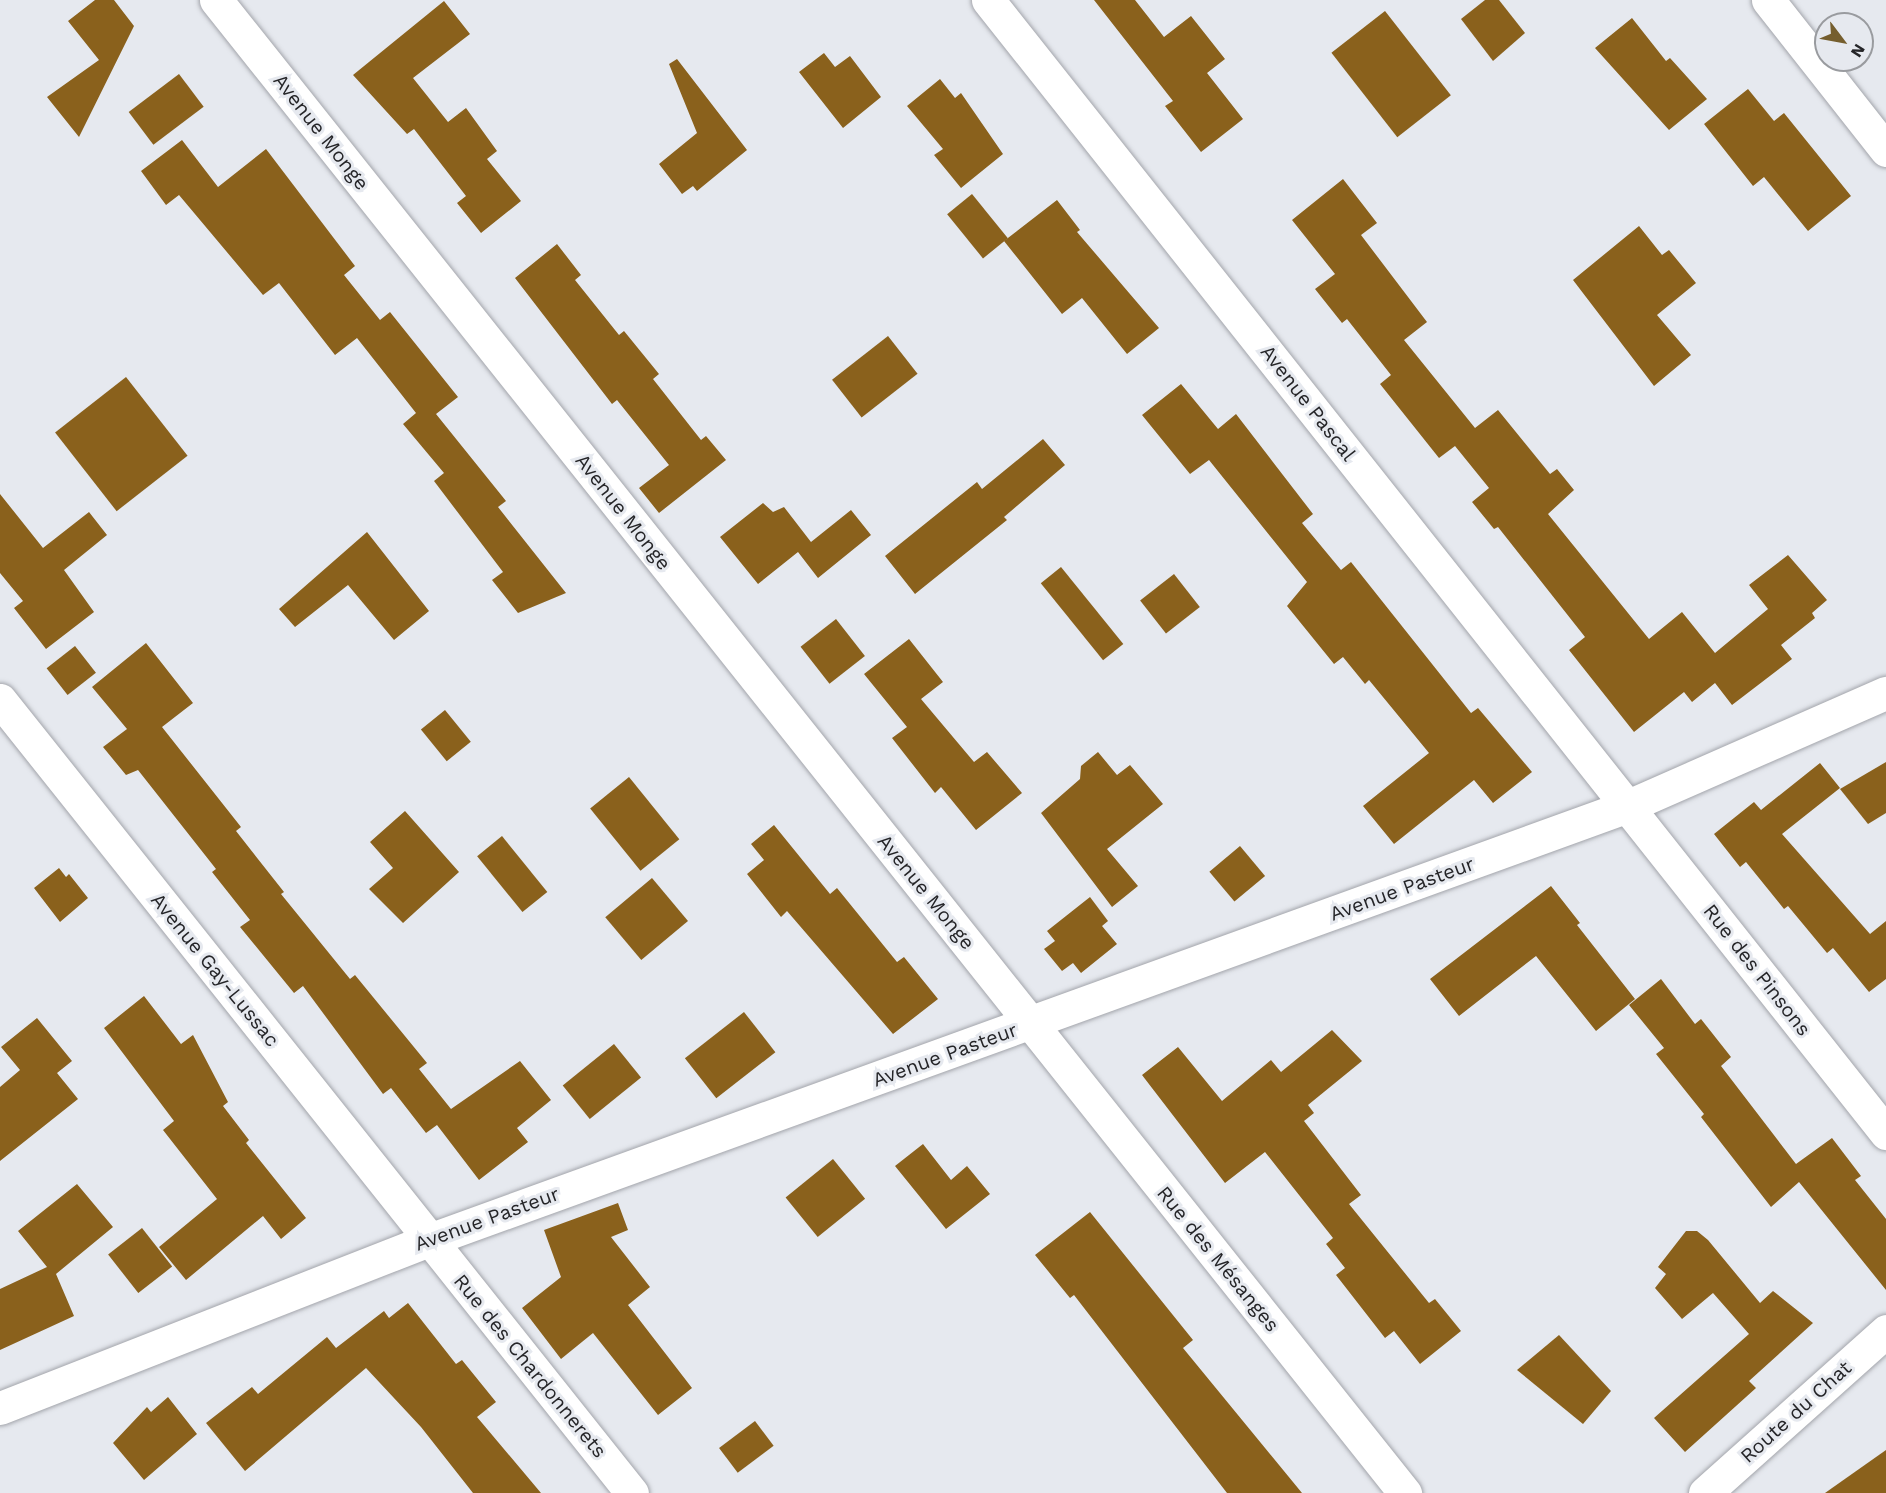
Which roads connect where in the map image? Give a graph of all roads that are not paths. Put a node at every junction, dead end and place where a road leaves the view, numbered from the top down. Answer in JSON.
{"nodes":[{"id":1,"x":216,"y":0,"type":"edge"},
{"id":2,"x":988,"y":0,"type":"edge"},
{"id":3,"x":1768,"y":0,"type":"edge"},
{"id":4,"x":1886,"y":150,"type":"edge"},
{"id":5,"x":1886,"y":693,"type":"edge"},
{"id":6,"x":0,"y":700,"type":"edge"},
{"id":7,"x":1628,"y":806,"type":"junction"},
{"id":8,"x":1031,"y":1024,"type":"junction"},
{"id":9,"x":1886,"y":1133,"type":"edge"},
{"id":10,"x":429,"y":1240,"type":"junction"},
{"id":11,"x":1886,"y":1331,"type":"edge"},
{"id":12,"x":0,"y":1408,"type":"edge"},
{"id":13,"x":632,"y":1493,"type":"edge"},
{"id":14,"x":1405,"y":1493,"type":"edge"},
{"id":15,"x":1706,"y":1493,"type":"edge"}],
"edges":[{"from":1,"to":8,"type":"street","name":"Avenue Monge"},
{"from":2,"to":7,"type":"street","name":"Avenue Pascal"},
{"from":3,"to":4,"type":"street"},
{"from":5,"to":7,"type":"street","name":"Avenue Pasteur"},
{"from":6,"to":10,"type":"street","name":"Avenue Gay-Lussac"},
{"from":7,"to":8,"type":"street","name":"Avenue Pasteur"},
{"from":7,"to":9,"type":"street","name":"Rue des Pinsons"},
{"from":8,"to":10,"type":"street","name":"Avenue Pasteur"},
{"from":8,"to":14,"type":"street","name":"Rue des Mésanges"},
{"from":10,"to":12,"type":"street","name":"Avenue Pasteur"},
{"from":10,"to":13,"type":"street","name":"Rue des Chardonnerets"},
{"from":11,"to":15,"type":"street","name":"Route du Chat"}]}
